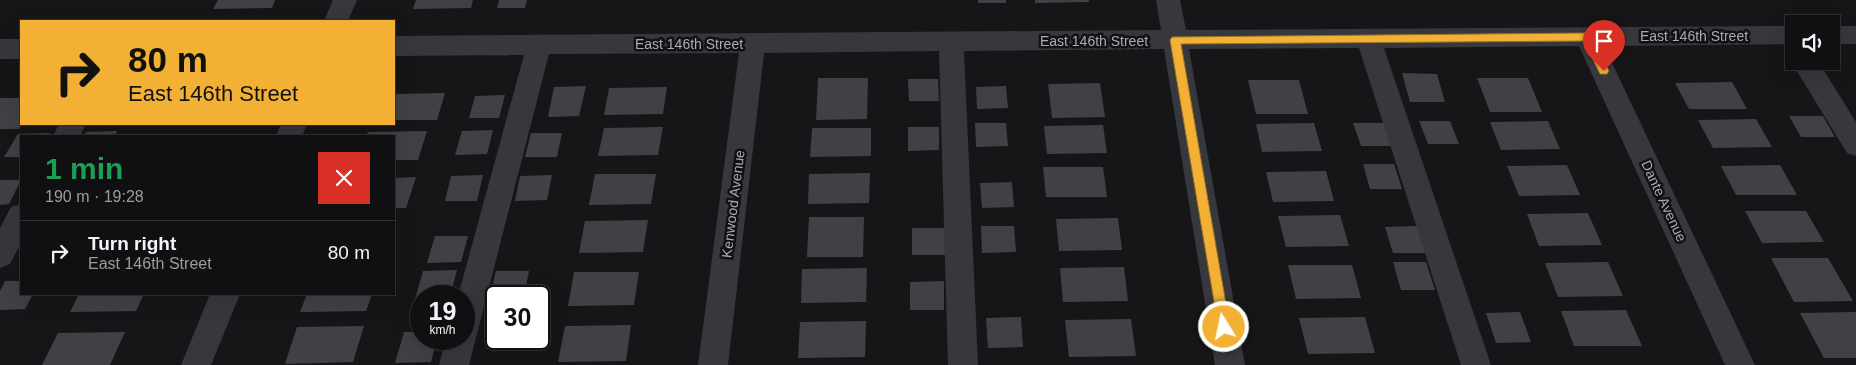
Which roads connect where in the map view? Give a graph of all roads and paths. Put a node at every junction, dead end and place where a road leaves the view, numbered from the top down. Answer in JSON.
{"nodes":[{"id":1,"x":345,"y":0,"type":"edge"},
{"id":2,"x":1168,"y":0,"type":"edge"},
{"id":3,"x":336,"y":20,"type":"edge"},
{"id":4,"x":1840,"y":35,"type":"edge"},
{"id":5,"x":1856,"y":35,"type":"edge"},
{"id":6,"x":1587,"y":37,"type":"junction"},
{"id":7,"x":1369,"y":38,"type":"junction"},
{"id":8,"x":1785,"y":38,"type":"edge"},
{"id":9,"x":1175,"y":40,"type":"junction"},
{"id":10,"x":951,"y":42,"type":"junction"},
{"id":11,"x":753,"y":43,"type":"junction"},
{"id":12,"x":540,"y":45,"type":"junction"},
{"id":13,"x":395,"y":46,"type":"edge"},
{"id":14,"x":0,"y":49,"type":"edge"},
{"id":15,"x":20,"y":49,"type":"edge"},
{"id":16,"x":1810,"y":70,"type":"edge"},
{"id":17,"x":1856,"y":145,"type":"edge"},
{"id":18,"x":20,"y":218,"type":"edge"},
{"id":19,"x":0,"y":255,"type":"edge"},
{"id":20,"x":475,"y":288,"type":"edge"},
{"id":21,"x":225,"y":295,"type":"edge"},
{"id":22,"x":458,"y":350,"type":"edge"},
{"id":23,"x":196,"y":365,"type":"edge"},
{"id":24,"x":454,"y":365,"type":"edge"},
{"id":25,"x":713,"y":365,"type":"edge"},
{"id":26,"x":962,"y":365,"type":"edge"},
{"id":27,"x":1230,"y":365,"type":"edge"},
{"id":28,"x":1476,"y":365,"type":"edge"},
{"id":29,"x":1740,"y":365,"type":"edge"}],
"edges":[{"from":1,"to":3,"type":"street"},
{"from":2,"to":9,"type":"street"},
{"from":4,"to":5,"type":"street"},
{"from":6,"to":7,"type":"street","name":"East 146th Street"},
{"from":6,"to":8,"type":"street","name":"East 146th Street"},
{"from":6,"to":29,"type":"street","name":"Dante Avenue"},
{"from":7,"to":9,"type":"street","name":"East 146th Street"},
{"from":7,"to":28,"type":"street"},
{"from":9,"to":10,"type":"street","name":"East 146th Street"},
{"from":9,"to":27,"type":"street"},
{"from":10,"to":11,"type":"street","name":"East 146th Street"},
{"from":10,"to":26,"type":"street"},
{"from":11,"to":12,"type":"street","name":"East 146th Street"},
{"from":11,"to":25,"type":"street","name":"Kenwood Avenue"},
{"from":12,"to":13,"type":"street","name":"East 146th Street"},
{"from":12,"to":20,"type":"street"},
{"from":14,"to":15,"type":"street"},
{"from":16,"to":17,"type":"street"},
{"from":18,"to":19,"type":"street"},
{"from":21,"to":23,"type":"street"},
{"from":22,"to":24,"type":"street"}]}
